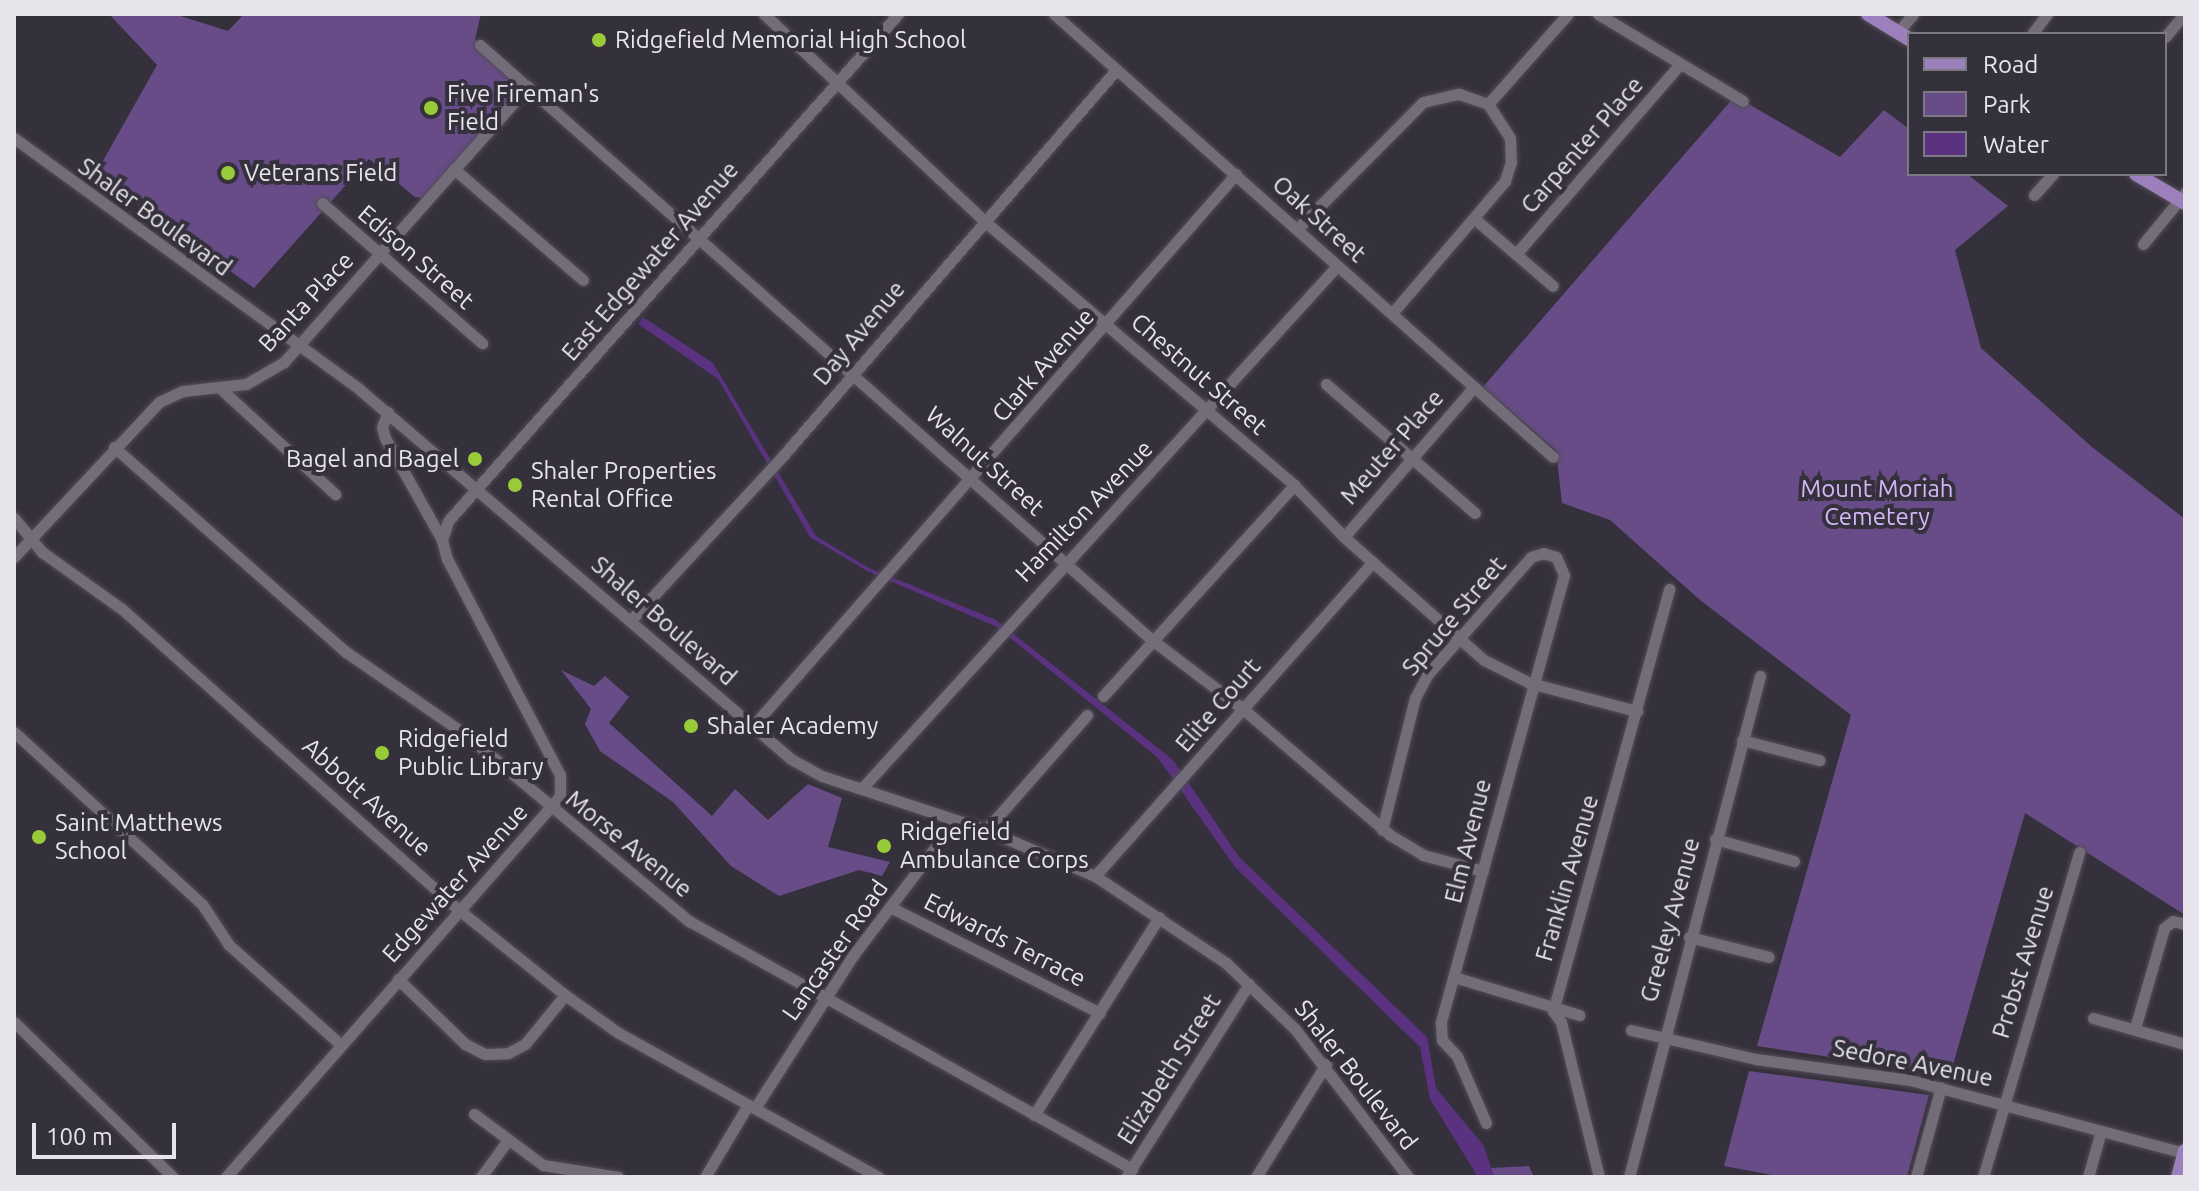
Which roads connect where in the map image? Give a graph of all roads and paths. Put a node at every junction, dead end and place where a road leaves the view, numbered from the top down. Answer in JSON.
{"nodes":[{"id":1,"x":764,"y":14,"type":"edge"},
{"id":2,"x":898,"y":14,"type":"edge"},
{"id":3,"x":1054,"y":14,"type":"edge"},
{"id":4,"x":1568,"y":14,"type":"edge"},
{"id":5,"x":1598,"y":14,"type":"edge"},
{"id":6,"x":1868,"y":14,"type":"edge"},
{"id":7,"x":1913,"y":14,"type":"edge"},
{"id":8,"x":2047,"y":14,"type":"edge"},
{"id":9,"x":2184,"y":14,"type":"edge"},
{"id":10,"x":2034,"y":32,"type":"edge"},
{"id":11,"x":1904,"y":35,"type":"edge"},
{"id":12,"x":2167,"y":35,"type":"edge"},
{"id":13,"x":480,"y":45,"type":"dead end"},
{"id":14,"x":1680,"y":64,"type":"junction"},
{"id":15,"x":1116,"y":70,"type":"junction"},
{"id":16,"x":837,"y":82,"type":"junction"},
{"id":17,"x":528,"y":86,"type":"junction"},
{"id":18,"x":1743,"y":101,"type":"dead end"},
{"id":19,"x":1488,"y":104,"type":"junction"},
{"id":20,"x":14,"y":138,"type":"edge"},
{"id":21,"x":454,"y":169,"type":"junction"},
{"id":22,"x":1236,"y":174,"type":"junction"},
{"id":23,"x":2051,"y":176,"type":"edge"},
{"id":24,"x":2140,"y":176,"type":"edge"},
{"id":25,"x":2034,"y":195,"type":"dead end"},
{"id":26,"x":2183,"y":199,"type":"edge"},
{"id":27,"x":322,"y":203,"type":"dead end"},
{"id":28,"x":983,"y":220,"type":"junction"},
{"id":29,"x":1476,"y":220,"type":"junction"},
{"id":30,"x":1298,"y":228,"type":"junction"},
{"id":31,"x":698,"y":238,"type":"junction"},
{"id":32,"x":2143,"y":244,"type":"dead end"},
{"id":33,"x":379,"y":254,"type":"junction"},
{"id":34,"x":1516,"y":254,"type":"junction"},
{"id":35,"x":1337,"y":266,"type":"junction"},
{"id":36,"x":583,"y":280,"type":"dead end"},
{"id":37,"x":1553,"y":286,"type":"dead end"},
{"id":38,"x":1393,"y":312,"type":"junction"},
{"id":39,"x":1109,"y":324,"type":"junction"},
{"id":40,"x":482,"y":343,"type":"dead end"},
{"id":41,"x":298,"y":347,"type":"junction"},
{"id":42,"x":854,"y":374,"type":"junction"},
{"id":43,"x":1326,"y":384,"type":"dead end"},
{"id":44,"x":1474,"y":387,"type":"junction"},
{"id":45,"x":222,"y":390,"type":"junction"},
{"id":46,"x":1209,"y":411,"type":"junction"},
{"id":47,"x":388,"y":412,"type":"junction"},
{"id":48,"x":114,"y":447,"type":"junction"},
{"id":49,"x":1411,"y":457,"type":"junction"},
{"id":50,"x":1553,"y":457,"type":"dead end"},
{"id":51,"x":973,"y":478,"type":"junction"},
{"id":52,"x":1294,"y":485,"type":"junction"},
{"id":53,"x":478,"y":486,"type":"junction"},
{"id":54,"x":335,"y":494,"type":"dead end"},
{"id":55,"x":1475,"y":513,"type":"dead end"},
{"id":56,"x":14,"y":518,"type":"edge"},
{"id":57,"x":29,"y":537,"type":"junction"},
{"id":58,"x":1344,"y":537,"type":"junction"},
{"id":59,"x":442,"y":540,"type":"junction"},
{"id":60,"x":14,"y":557,"type":"edge"},
{"id":61,"x":1373,"y":562,"type":"junction"},
{"id":62,"x":1561,"y":562,"type":"joint"},
{"id":63,"x":1066,"y":564,"type":"junction"},
{"id":64,"x":1669,"y":589,"type":"dead end"},
{"id":65,"x":630,"y":621,"type":"junction"},
{"id":66,"x":1459,"y":638,"type":"junction"},
{"id":67,"x":1152,"y":640,"type":"junction"},
{"id":68,"x":1760,"y":676,"type":"dead end"},
{"id":69,"x":1530,"y":683,"type":"junction"},
{"id":70,"x":1103,"y":696,"type":"dead end"},
{"id":71,"x":1243,"y":709,"type":"junction"},
{"id":72,"x":1637,"y":711,"type":"junction"},
{"id":73,"x":1087,"y":715,"type":"dead end"},
{"id":74,"x":752,"y":727,"type":"junction"},
{"id":75,"x":14,"y":732,"type":"edge"},
{"id":76,"x":1742,"y":740,"type":"junction"},
{"id":77,"x":1819,"y":760,"type":"dead end"},
{"id":78,"x":864,"y":786,"type":"junction"},
{"id":79,"x":550,"y":810,"type":"junction"},
{"id":80,"x":956,"y":820,"type":"junction"},
{"id":81,"x":986,"y":830,"type":"junction"},
{"id":82,"x":1382,"y":830,"type":"junction"},
{"id":83,"x":1715,"y":839,"type":"junction"},
{"id":84,"x":2079,"y":852,"type":"dead end"},
{"id":85,"x":1794,"y":861,"type":"dead end"},
{"id":86,"x":1483,"y":871,"type":"junction"},
{"id":87,"x":1095,"y":876,"type":"junction"},
{"id":88,"x":890,"y":907,"type":"junction"},
{"id":89,"x":459,"y":910,"type":"junction"},
{"id":90,"x":1159,"y":917,"type":"junction"},
{"id":91,"x":2185,"y":924,"type":"edge"},
{"id":92,"x":1689,"y":937,"type":"junction"},
{"id":93,"x":1769,"y":957,"type":"dead end"},
{"id":94,"x":1454,"y":977,"type":"junction"},
{"id":95,"x":398,"y":979,"type":"junction"},
{"id":96,"x":1249,"y":984,"type":"junction"},
{"id":97,"x":565,"y":995,"type":"junction"},
{"id":98,"x":825,"y":998,"type":"junction"},
{"id":99,"x":1553,"y":1011,"type":"junction"},
{"id":100,"x":1100,"y":1013,"type":"junction"},
{"id":101,"x":1579,"y":1015,"type":"dead end"},
{"id":102,"x":2093,"y":1018,"type":"dead end"},
{"id":103,"x":14,"y":1022,"type":"edge"},
{"id":104,"x":2135,"y":1028,"type":"junction"},
{"id":105,"x":1631,"y":1030,"type":"dead end"},
{"id":106,"x":1662,"y":1037,"type":"junction"},
{"id":107,"x":339,"y":1043,"type":"junction"},
{"id":108,"x":2185,"y":1044,"type":"edge"},
{"id":109,"x":1326,"y":1064,"type":"junction"},
{"id":110,"x":1941,"y":1087,"type":"junction"},
{"id":111,"x":2004,"y":1102,"type":"junction"},
{"id":112,"x":751,"y":1106,"type":"junction"},
{"id":113,"x":474,"y":1114,"type":"dead end"},
{"id":114,"x":1034,"y":1115,"type":"junction"},
{"id":115,"x":1486,"y":1123,"type":"dead end"},
{"id":116,"x":2101,"y":1131,"type":"junction"},
{"id":117,"x":508,"y":1140,"type":"junction"},
{"id":118,"x":2185,"y":1152,"type":"edge"},
{"id":119,"x":1129,"y":1173,"type":"edge"},
{"id":120,"x":173,"y":1177,"type":"edge"},
{"id":121,"x":226,"y":1177,"type":"edge"},
{"id":122,"x":481,"y":1177,"type":"edge"},
{"id":123,"x":618,"y":1177,"type":"edge"},
{"id":124,"x":705,"y":1177,"type":"edge"},
{"id":125,"x":879,"y":1177,"type":"edge"},
{"id":126,"x":1256,"y":1177,"type":"edge"},
{"id":127,"x":1408,"y":1177,"type":"edge"},
{"id":128,"x":1599,"y":1177,"type":"edge"},
{"id":129,"x":1629,"y":1177,"type":"edge"},
{"id":130,"x":1916,"y":1177,"type":"edge"},
{"id":131,"x":1983,"y":1177,"type":"edge"},
{"id":132,"x":2088,"y":1177,"type":"edge"},
{"id":133,"x":2178,"y":1177,"type":"edge"}],
"edges":[{"from":1,"to":16,"type":"street","name":"Chestnut Street"},
{"from":2,"to":16,"type":"street","name":"East Edgewater Avenue"},
{"from":3,"to":15,"type":"street","name":"Oak Street"},
{"from":4,"to":19,"type":"street"},
{"from":5,"to":14,"type":"street"},
{"from":6,"to":11,"type":"main road"},
{"from":7,"to":11,"type":"street"},
{"from":8,"to":10,"type":"street"},
{"from":9,"to":12,"type":"street"},
{"from":13,"to":17,"type":"street","name":"Walnut Street"},
{"from":14,"to":18,"type":"street"},
{"from":14,"to":34,"type":"street","name":"Carpenter Place"},
{"from":15,"to":22,"type":"street","name":"Oak Street"},
{"from":15,"to":28,"type":"street","name":"Day Avenue"},
{"from":16,"to":28,"type":"street","name":"Chestnut Street"},
{"from":16,"to":31,"type":"street","name":"East Edgewater Avenue"},
{"from":17,"to":21,"type":"street","name":"Banta Place"},
{"from":17,"to":31,"type":"street","name":"Walnut Street"},
{"from":19,"to":29,"type":"street"},
{"from":19,"to":30,"type":"street"},
{"from":20,"to":41,"type":"street","name":"Shaler Boulevard"},
{"from":21,"to":33,"type":"street","name":"Banta Place"},
{"from":21,"to":36,"type":"street"},
{"from":22,"to":30,"type":"street","name":"Oak Street"},
{"from":22,"to":39,"type":"street","name":"Clark Avenue"},
{"from":23,"to":25,"type":"street"},
{"from":24,"to":26,"type":"main road"},
{"from":26,"to":32,"type":"street"},
{"from":27,"to":33,"type":"street","name":"Edison Street"},
{"from":28,"to":39,"type":"street","name":"Chestnut Street"},
{"from":28,"to":42,"type":"street","name":"Day Avenue"},
{"from":29,"to":34,"type":"street"},
{"from":29,"to":38,"type":"street"},
{"from":30,"to":35,"type":"street","name":"Oak Street"},
{"from":31,"to":42,"type":"street","name":"Walnut Street"},
{"from":31,"to":53,"type":"street","name":"East Edgewater Avenue"},
{"from":33,"to":40,"type":"street","name":"Edison Street"},
{"from":33,"to":41,"type":"street","name":"Banta Place"},
{"from":34,"to":37,"type":"street"},
{"from":35,"to":38,"type":"street","name":"Oak Street"},
{"from":35,"to":46,"type":"street","name":"Hamilton Avenue"},
{"from":38,"to":44,"type":"street","name":"Oak Street"},
{"from":39,"to":46,"type":"street","name":"Chestnut Street"},
{"from":39,"to":51,"type":"street","name":"Clark Avenue"},
{"from":41,"to":45,"type":"street","name":"Banta Place"},
{"from":41,"to":47,"type":"street","name":"Shaler Boulevard"},
{"from":42,"to":51,"type":"street","name":"Walnut Street"},
{"from":42,"to":65,"type":"street","name":"Day Avenue"},
{"from":43,"to":49,"type":"street"},
{"from":44,"to":49,"type":"street","name":"Meuter Place"},
{"from":44,"to":50,"type":"street","name":"Oak Street"},
{"from":45,"to":48,"type":"street","name":"Banta Place"},
{"from":45,"to":54,"type":"street"},
{"from":46,"to":52,"type":"street","name":"Chestnut Street"},
{"from":46,"to":63,"type":"street","name":"Hamilton Avenue"},
{"from":47,"to":53,"type":"street","name":"Shaler Boulevard"},
{"from":47,"to":59,"type":"street","name":"Edgewater Avenue"},
{"from":48,"to":57,"type":"street","name":"Banta Place"},
{"from":48,"to":79,"type":"street","name":"Morse Avenue"},
{"from":49,"to":55,"type":"street"},
{"from":49,"to":58,"type":"street","name":"Meuter Place"},
{"from":51,"to":63,"type":"street","name":"Walnut Street"},
{"from":51,"to":74,"type":"street","name":"Clark Avenue"},
{"from":52,"to":58,"type":"street","name":"Chestnut Street"},
{"from":52,"to":67,"type":"street"},
{"from":53,"to":59,"type":"street","name":"East Edgewater Avenue"},
{"from":53,"to":65,"type":"street","name":"Shaler Boulevard"},
{"from":56,"to":57,"type":"street","name":"Abbott Avenue"},
{"from":57,"to":60,"type":"street","name":"Banta Place"},
{"from":57,"to":89,"type":"street","name":"Abbott Avenue"},
{"from":58,"to":61,"type":"street","name":"Chestnut Street"},
{"from":59,"to":79,"type":"street","name":"Edgewater Avenue"},
{"from":61,"to":66,"type":"street","name":"Chestnut Street"},
{"from":61,"to":71,"type":"street","name":"Elite Court"},
{"from":62,"to":66,"type":"street","name":"Spruce Street"},
{"from":62,"to":69,"type":"street","name":"Elm Avenue"},
{"from":63,"to":67,"type":"street","name":"Walnut Street"},
{"from":63,"to":78,"type":"street","name":"Hamilton Avenue"},
{"from":64,"to":72,"type":"street","name":"Franklin Avenue"},
{"from":65,"to":74,"type":"street","name":"Shaler Boulevard"},
{"from":66,"to":69,"type":"street","name":"Chestnut Street"},
{"from":66,"to":82,"type":"street","name":"Spruce Street"},
{"from":67,"to":70,"type":"street"},
{"from":67,"to":71,"type":"street","name":"Walnut Street"},
{"from":68,"to":76,"type":"street","name":"Greeley Avenue"},
{"from":69,"to":72,"type":"street","name":"Chestnut Street"},
{"from":69,"to":86,"type":"street","name":"Elm Avenue"},
{"from":71,"to":82,"type":"street","name":"Walnut Street"},
{"from":71,"to":87,"type":"street","name":"Elite Court"},
{"from":72,"to":99,"type":"street","name":"Franklin Avenue"},
{"from":73,"to":81,"type":"street"},
{"from":74,"to":78,"type":"street","name":"Shaler Boulevard"},
{"from":75,"to":107,"type":"street"},
{"from":76,"to":77,"type":"street"},
{"from":76,"to":83,"type":"street","name":"Greeley Avenue"},
{"from":78,"to":80,"type":"street","name":"Shaler Boulevard"},
{"from":79,"to":89,"type":"street","name":"Edgewater Avenue"},
{"from":79,"to":98,"type":"street","name":"Morse Avenue"},
{"from":80,"to":81,"type":"street","name":"Shaler Boulevard"},
{"from":80,"to":88,"type":"street","name":"Lancaster Road"},
{"from":81,"to":87,"type":"street","name":"Shaler Boulevard"},
{"from":82,"to":86,"type":"street","name":"Walnut Street"},
{"from":83,"to":85,"type":"street"},
{"from":83,"to":92,"type":"street","name":"Greeley Avenue"},
{"from":84,"to":111,"type":"street","name":"Probst Avenue"},
{"from":86,"to":94,"type":"street","name":"Elm Avenue"},
{"from":87,"to":90,"type":"street","name":"Shaler Boulevard"},
{"from":88,"to":98,"type":"street","name":"Lancaster Road"},
{"from":88,"to":100,"type":"street","name":"Edwards Terrace"},
{"from":89,"to":95,"type":"street","name":"Edgewater Avenue"},
{"from":89,"to":97,"type":"street","name":"Abbott Avenue"},
{"from":90,"to":96,"type":"street","name":"Shaler Boulevard"},
{"from":90,"to":100,"type":"street"},
{"from":91,"to":104,"type":"street"},
{"from":92,"to":93,"type":"street"},
{"from":92,"to":106,"type":"street","name":"Greeley Avenue"},
{"from":94,"to":99,"type":"street"},
{"from":94,"to":115,"type":"street","name":"Elm Avenue"},
{"from":95,"to":97,"type":"street"},
{"from":95,"to":107,"type":"street","name":"Edgewater Avenue"},
{"from":96,"to":109,"type":"street","name":"Shaler Boulevard"},
{"from":96,"to":119,"type":"street","name":"Elizabeth Street"},
{"from":97,"to":112,"type":"street","name":"Abbott Avenue"},
{"from":98,"to":112,"type":"street","name":"Lancaster Road"},
{"from":98,"to":114,"type":"street","name":"Morse Avenue"},
{"from":99,"to":101,"type":"street"},
{"from":99,"to":128,"type":"street"},
{"from":100,"to":114,"type":"street"},
{"from":102,"to":104,"type":"street"},
{"from":103,"to":120,"type":"street"},
{"from":104,"to":108,"type":"street"},
{"from":105,"to":106,"type":"street","name":"Sedore Avenue"},
{"from":106,"to":110,"type":"street","name":"Sedore Avenue"},
{"from":106,"to":129,"type":"street","name":"Greeley Avenue"},
{"from":107,"to":121,"type":"street","name":"Edgewater Avenue"},
{"from":109,"to":126,"type":"street"},
{"from":109,"to":127,"type":"street","name":"Shaler Boulevard"},
{"from":110,"to":111,"type":"street","name":"Sedore Avenue"},
{"from":110,"to":130,"type":"street"},
{"from":111,"to":116,"type":"street","name":"Sedore Avenue"},
{"from":111,"to":131,"type":"street","name":"Probst Avenue"},
{"from":112,"to":124,"type":"street","name":"Lancaster Road"},
{"from":112,"to":125,"type":"street","name":"Abbott Avenue"},
{"from":113,"to":117,"type":"street"},
{"from":114,"to":119,"type":"street","name":"Morse Avenue"},
{"from":116,"to":118,"type":"street","name":"Sedore Avenue"},
{"from":116,"to":132,"type":"street"},
{"from":117,"to":122,"type":"street"},
{"from":117,"to":123,"type":"street"},
{"from":118,"to":133,"type":"main road"}]}
